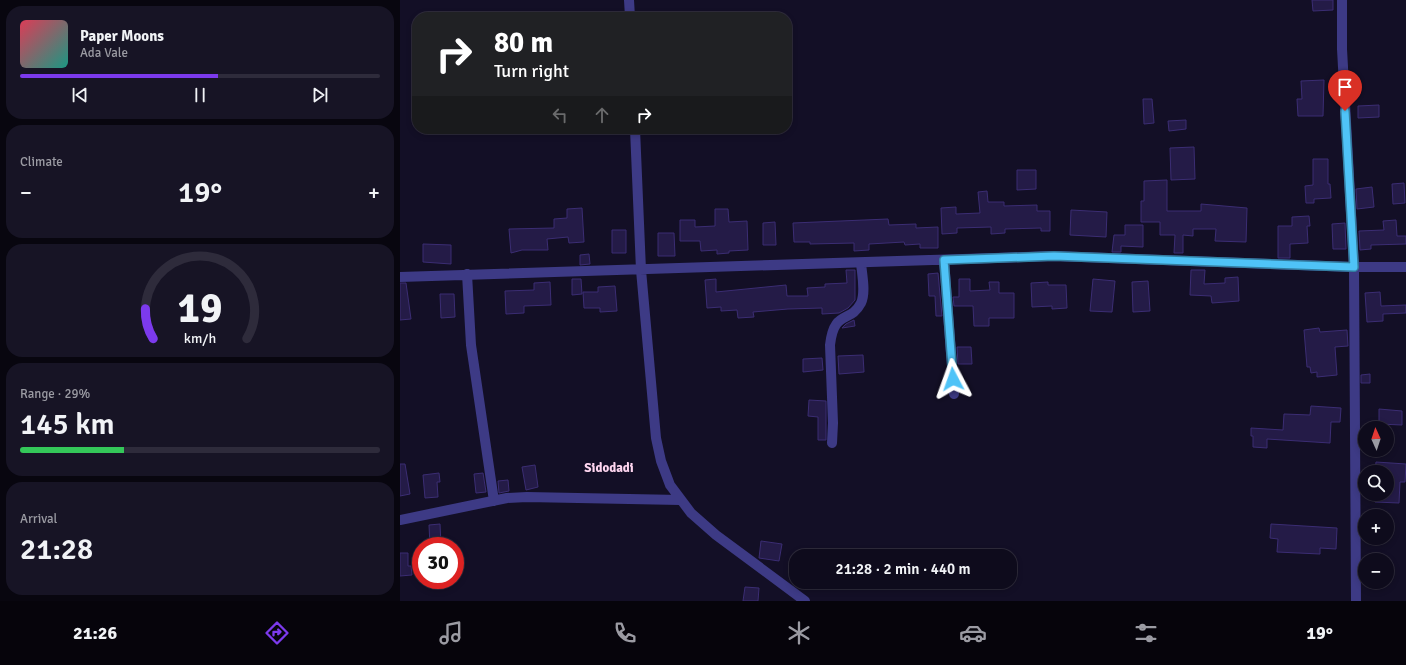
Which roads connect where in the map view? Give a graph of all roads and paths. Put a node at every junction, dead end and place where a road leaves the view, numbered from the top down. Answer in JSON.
{"nodes":[{"id":1,"x":629,"y":0,"type":"edge"},
{"id":2,"x":1342,"y":0,"type":"edge"},
{"id":3,"x":630,"y":12,"type":"edge"},
{"id":4,"x":635,"y":134,"type":"edge"},
{"id":5,"x":944,"y":260,"type":"junction"},
{"id":6,"x":862,"y":263,"type":"junction"},
{"id":7,"x":1354,"y":267,"type":"junction"},
{"id":8,"x":1406,"y":267,"type":"edge"},
{"id":9,"x":641,"y":270,"type":"junction"},
{"id":10,"x":467,"y":274,"type":"junction"},
{"id":11,"x":400,"y":277,"type":"edge"},
{"id":12,"x":954,"y":394,"type":"dead end"},
{"id":13,"x":832,"y":443,"type":"dead end"},
{"id":14,"x":680,"y":500,"type":"junction"},
{"id":15,"x":494,"y":501,"type":"junction"},
{"id":16,"x":400,"y":520,"type":"edge"},
{"id":17,"x":805,"y":601,"type":"edge"},
{"id":18,"x":1356,"y":601,"type":"edge"}],
"edges":[{"from":1,"to":3,"type":"street"},
{"from":2,"to":7,"type":"street"},
{"from":4,"to":9,"type":"street"},
{"from":5,"to":6,"type":"street"},
{"from":5,"to":7,"type":"street"},
{"from":5,"to":12,"type":"street"},
{"from":6,"to":9,"type":"street"},
{"from":6,"to":13,"type":"street"},
{"from":7,"to":8,"type":"street"},
{"from":7,"to":18,"type":"street"},
{"from":9,"to":10,"type":"street"},
{"from":9,"to":14,"type":"street"},
{"from":10,"to":11,"type":"street"},
{"from":10,"to":15,"type":"street"},
{"from":14,"to":15,"type":"street"},
{"from":14,"to":17,"type":"street"},
{"from":15,"to":16,"type":"street"}]}
